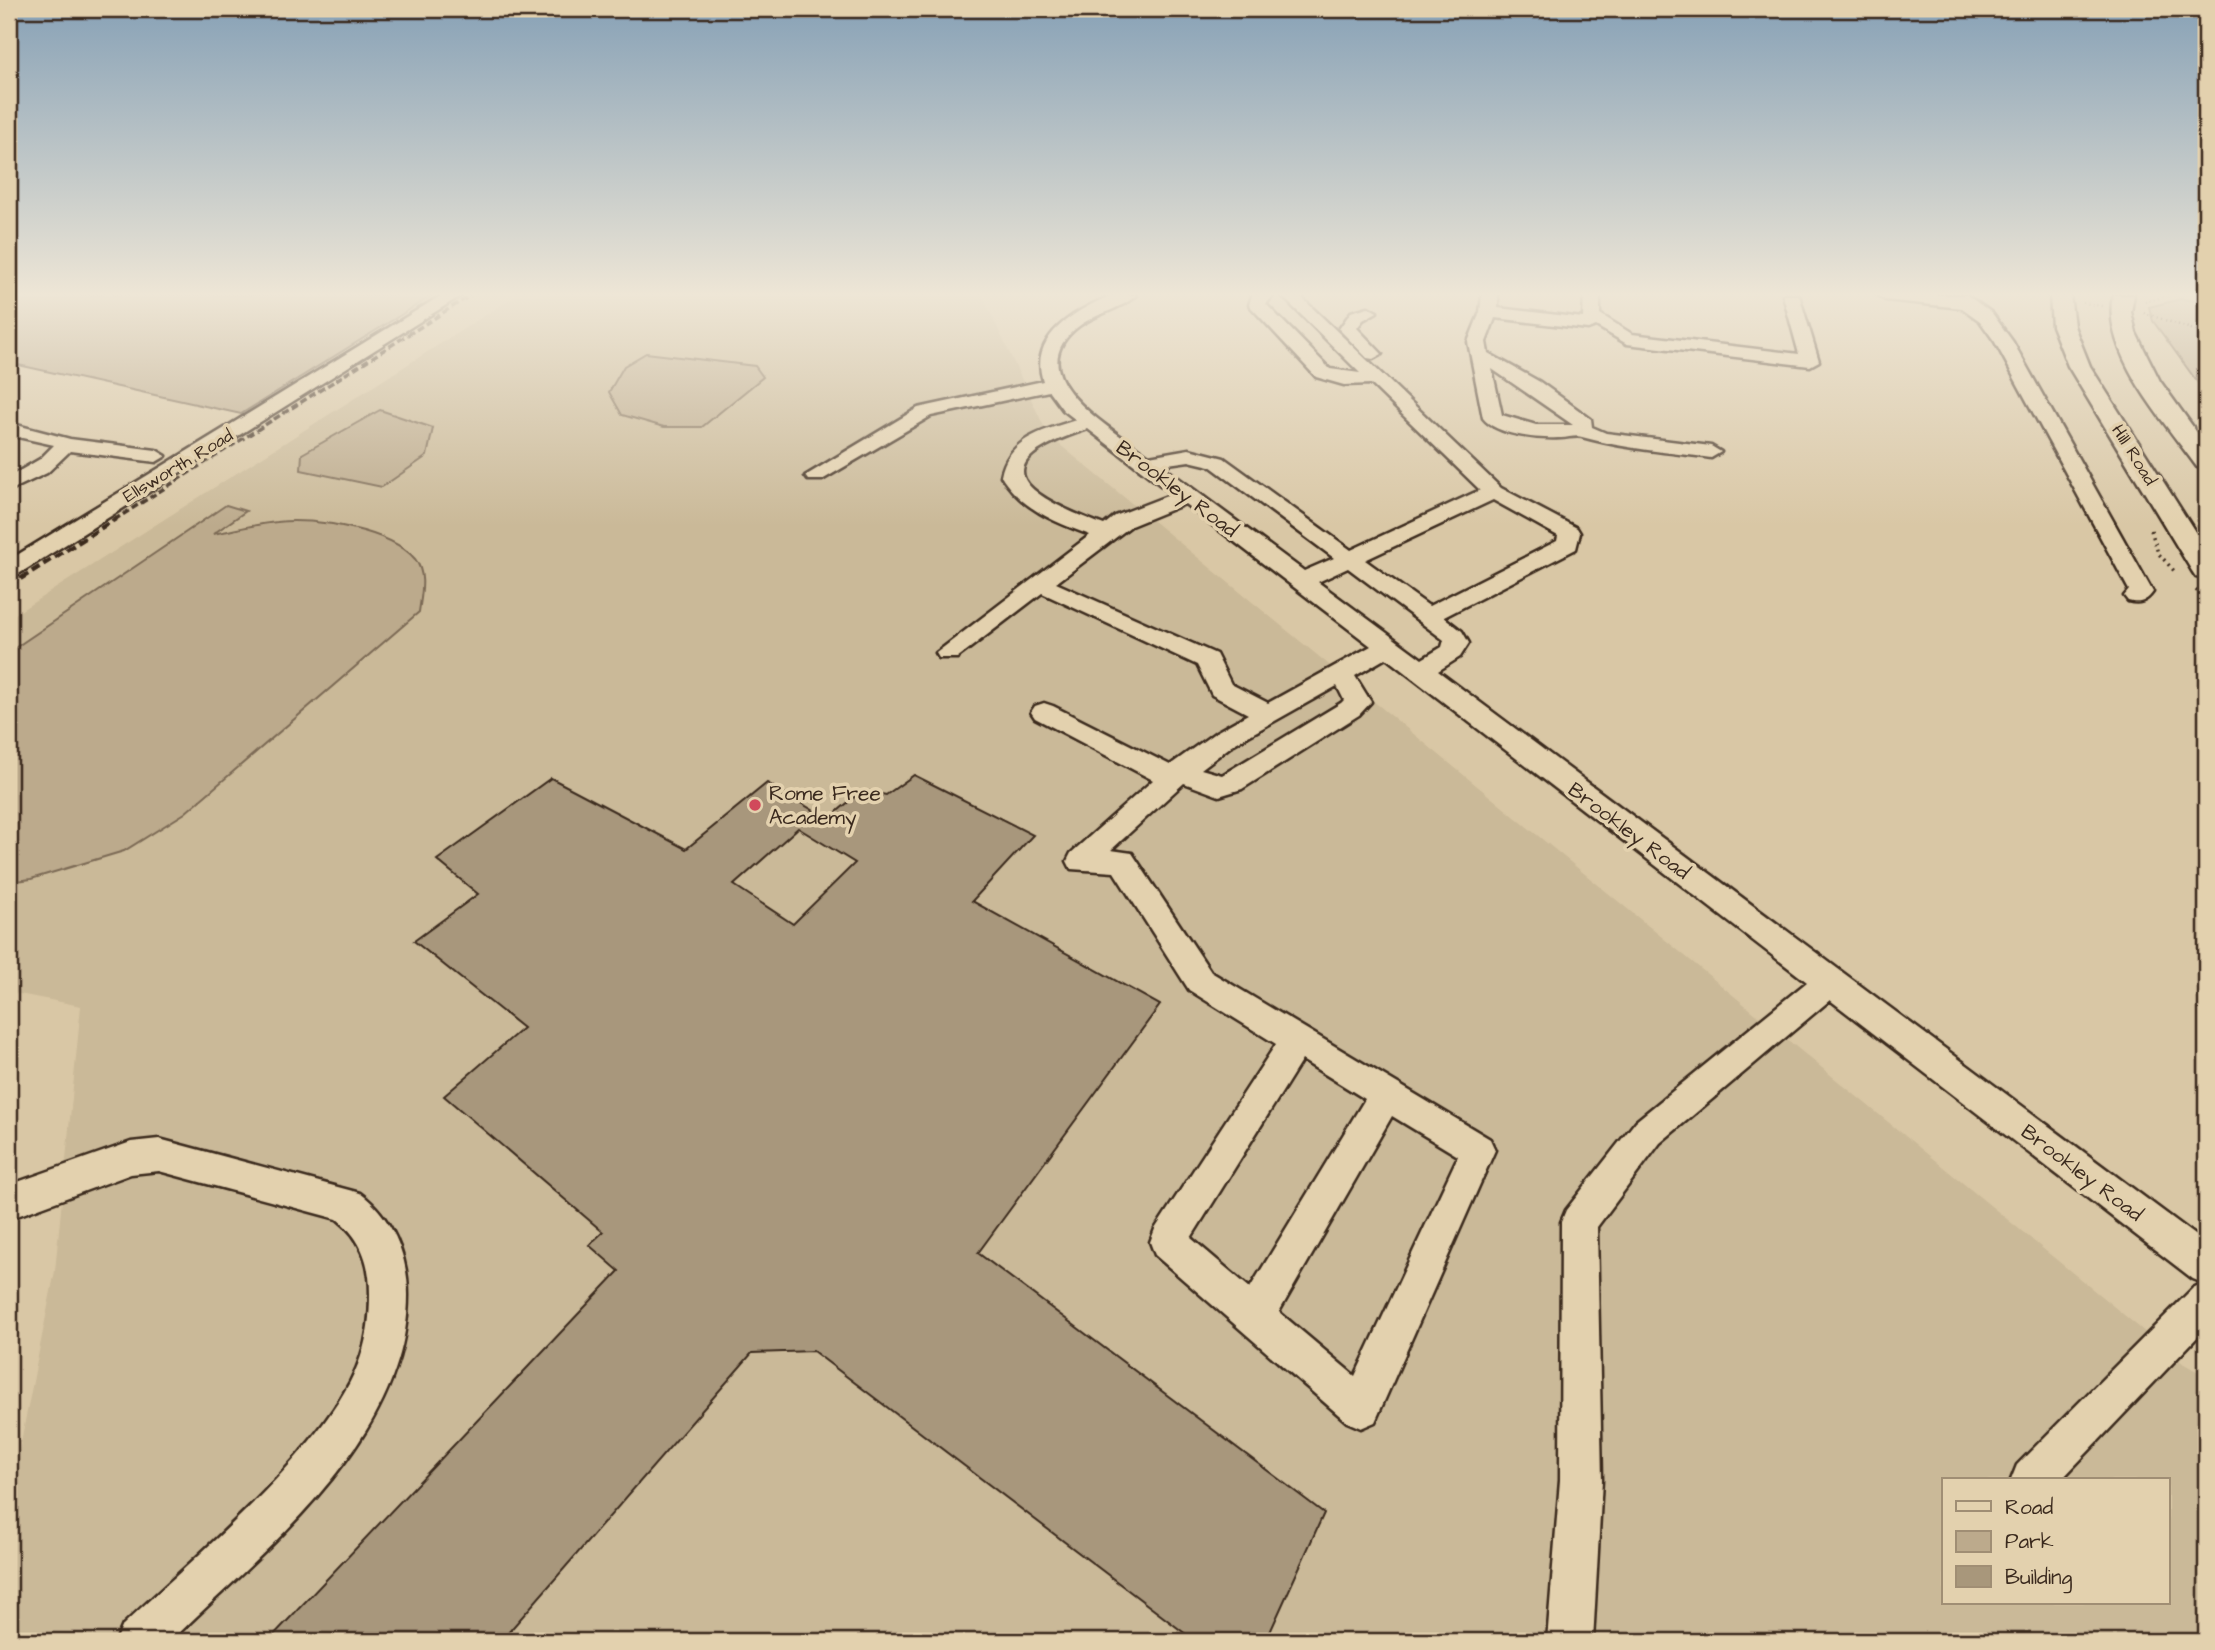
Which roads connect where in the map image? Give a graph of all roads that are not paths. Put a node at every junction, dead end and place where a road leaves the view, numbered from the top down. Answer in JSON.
{"nodes":[{"id":1,"x":329,"y":372,"type":"edge"},
{"id":2,"x":1048,"y":372,"type":"edge"},
{"id":3,"x":1322,"y":372,"type":"edge"},
{"id":4,"x":1367,"y":372,"type":"edge"},
{"id":5,"x":1392,"y":372,"type":"edge"},
{"id":6,"x":1483,"y":372,"type":"edge"},
{"id":7,"x":1512,"y":372,"type":"edge"},
{"id":8,"x":2020,"y":372,"type":"edge"},
{"id":9,"x":2083,"y":372,"type":"edge"},
{"id":10,"x":2146,"y":372,"type":"edge"},
{"id":11,"x":1377,"y":382,"type":"junction"},
{"id":12,"x":1054,"y":388,"type":"junction"},
{"id":13,"x":1090,"y":422,"type":"junction"},
{"id":14,"x":9,"y":429,"type":"edge"},
{"id":15,"x":1581,"y":429,"type":"junction"},
{"id":16,"x":64,"y":444,"type":"junction"},
{"id":17,"x":1711,"y":452,"type":"dead end"},
{"id":18,"x":156,"y":456,"type":"dead end"},
{"id":19,"x":2206,"y":462,"type":"edge"},
{"id":20,"x":1143,"y":464,"type":"junction"},
{"id":21,"x":815,"y":476,"type":"dead end"},
{"id":22,"x":9,"y":485,"type":"edge"},
{"id":23,"x":1494,"y":492,"type":"junction"},
{"id":24,"x":1186,"y":496,"type":"junction"},
{"id":25,"x":1107,"y":534,"type":"junction"},
{"id":26,"x":1348,"y":560,"type":"junction"},
{"id":27,"x":9,"y":570,"type":"edge"},
{"id":28,"x":2206,"y":571,"type":"edge"},
{"id":29,"x":1299,"y":582,"type":"junction"},
{"id":30,"x":1040,"y":584,"type":"junction"},
{"id":31,"x":2136,"y":596,"type":"dead end"},
{"id":32,"x":1427,"y":616,"type":"junction"},
{"id":33,"x":1387,"y":648,"type":"junction"},
{"id":34,"x":948,"y":653,"type":"dead end"},
{"id":35,"x":1341,"y":672,"type":"junction"},
{"id":36,"x":1418,"y":672,"type":"junction"},
{"id":37,"x":1044,"y":712,"type":"dead end"},
{"id":38,"x":1269,"y":713,"type":"junction"},
{"id":39,"x":1176,"y":775,"type":"junction"},
{"id":40,"x":1829,"y":983,"type":"junction"},
{"id":41,"x":1296,"y":1041,"type":"junction"},
{"id":42,"x":1385,"y":1096,"type":"junction"},
{"id":43,"x":9,"y":1202,"type":"edge"},
{"id":44,"x":2206,"y":1266,"type":"edge"},
{"id":45,"x":2206,"y":1301,"type":"edge"},
{"id":46,"x":1255,"y":1317,"type":"junction"},
{"id":47,"x":2034,"y":1478,"type":"edge"},
{"id":48,"x":139,"y":1641,"type":"edge"},
{"id":49,"x":1570,"y":1641,"type":"edge"}],
"edges":[{"from":1,"to":27,"type":"street","name":"Ellsworth Road"},
{"from":2,"to":12,"type":"street"},
{"from":3,"to":11,"type":"street"},
{"from":4,"to":11,"type":"street"},
{"from":5,"to":11,"type":"street"},
{"from":6,"to":15,"type":"street"},
{"from":7,"to":15,"type":"street"},
{"from":8,"to":31,"type":"street"},
{"from":9,"to":28,"type":"main road","name":"Hill Road"},
{"from":10,"to":19,"type":"main road"},
{"from":11,"to":23,"type":"street"},
{"from":12,"to":13,"type":"street","name":"Brookley Road"},
{"from":12,"to":21,"type":"street"},
{"from":13,"to":20,"type":"street","name":"Brookley Road"},
{"from":13,"to":25,"type":"street"},
{"from":14,"to":16,"type":"street"},
{"from":15,"to":17,"type":"street"},
{"from":16,"to":18,"type":"street"},
{"from":16,"to":22,"type":"street"},
{"from":20,"to":24,"type":"street","name":"Brookley Road"},
{"from":20,"to":26,"type":"street"},
{"from":23,"to":26,"type":"street"},
{"from":23,"to":32,"type":"street"},
{"from":24,"to":25,"type":"street"},
{"from":24,"to":29,"type":"street","name":"Brookley Road"},
{"from":25,"to":30,"type":"street"},
{"from":26,"to":29,"type":"street"},
{"from":26,"to":32,"type":"street"},
{"from":29,"to":33,"type":"street","name":"Brookley Road"},
{"from":30,"to":34,"type":"street"},
{"from":30,"to":38,"type":"street"},
{"from":32,"to":36,"type":"street"},
{"from":33,"to":35,"type":"street"},
{"from":33,"to":36,"type":"street","name":"Brookley Road"},
{"from":35,"to":38,"type":"street"},
{"from":35,"to":39,"type":"street"},
{"from":36,"to":40,"type":"street","name":"Brookley Road"},
{"from":37,"to":39,"type":"street"},
{"from":38,"to":39,"type":"street"},
{"from":39,"to":41,"type":"street"},
{"from":40,"to":44,"type":"street","name":"Brookley Road"},
{"from":40,"to":49,"type":"street"},
{"from":41,"to":42,"type":"street"},
{"from":41,"to":46,"type":"street"},
{"from":42,"to":46,"type":"street"},
{"from":42,"to":46,"type":"street"},
{"from":43,"to":48,"type":"street"},
{"from":45,"to":47,"type":"street"}]}
